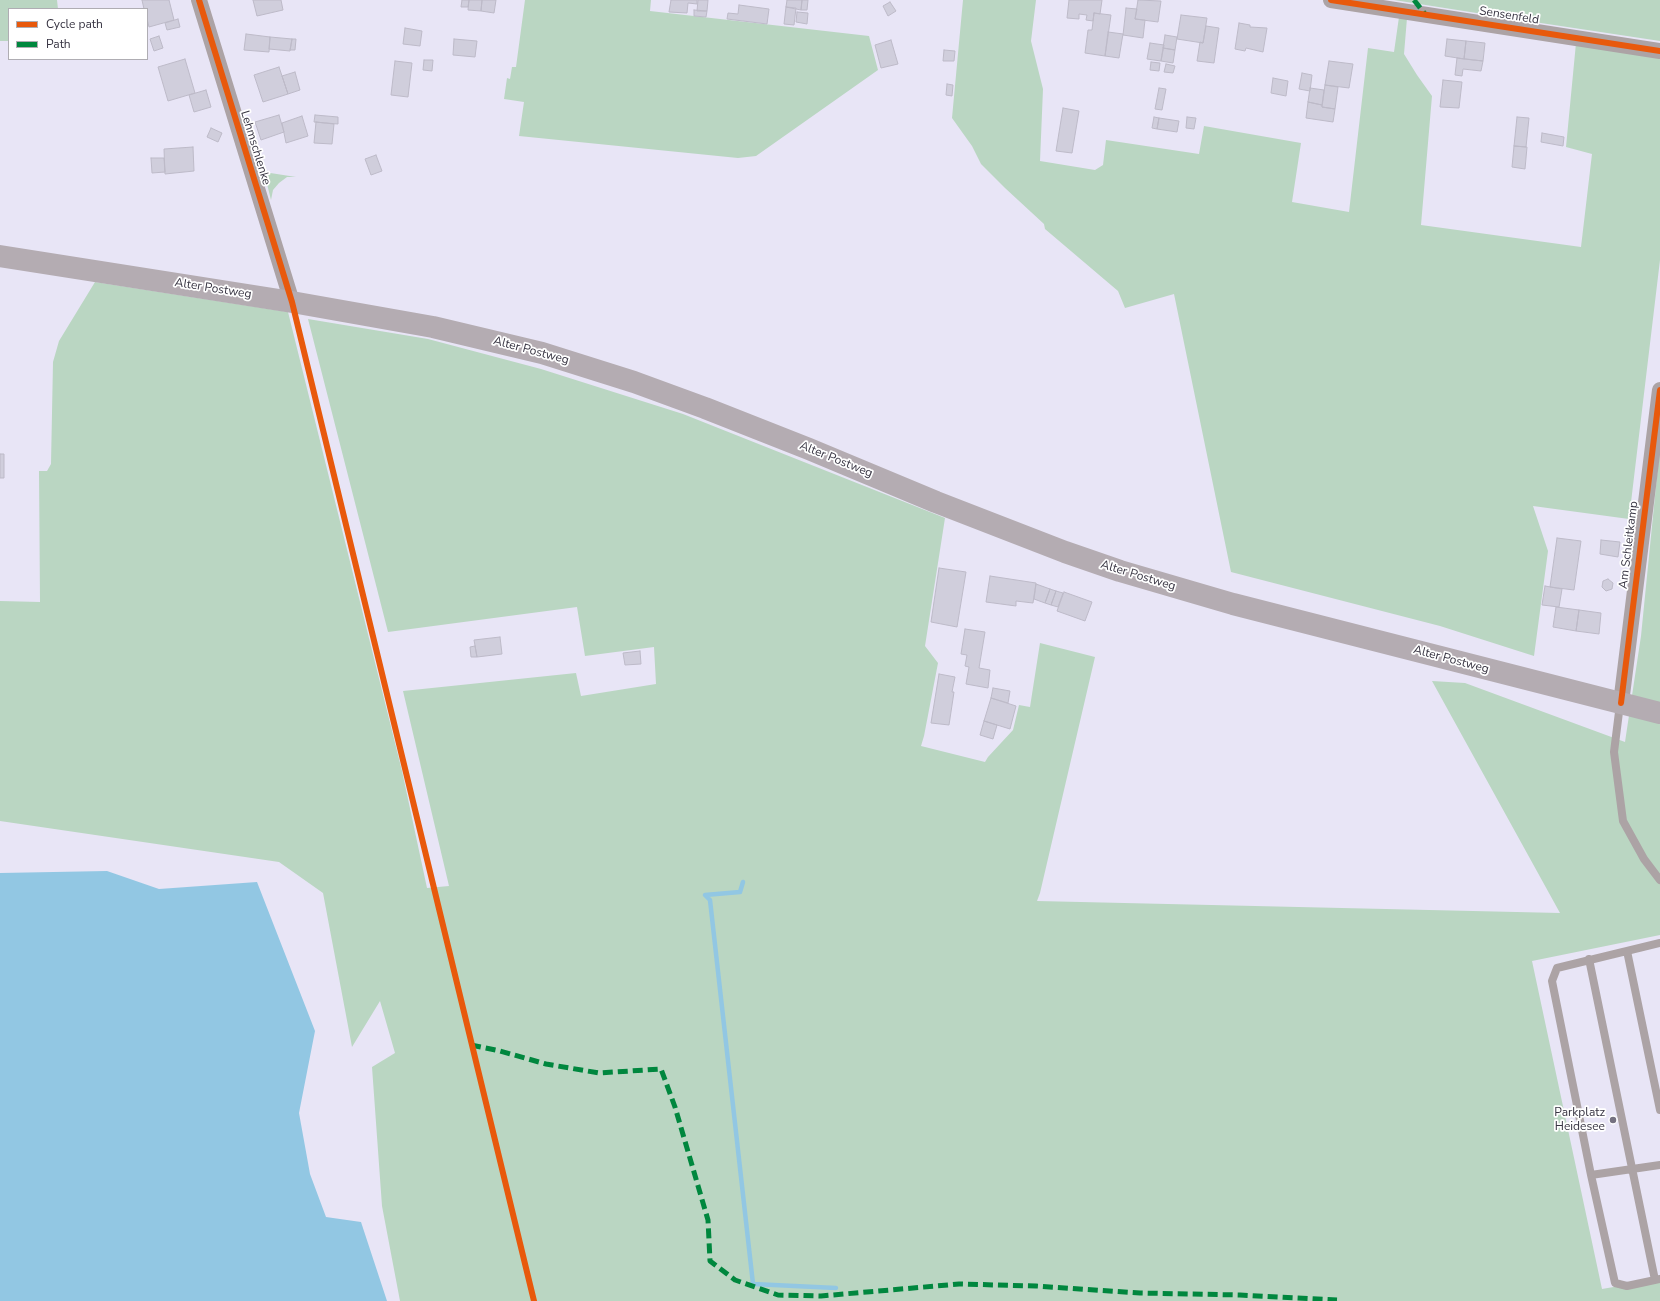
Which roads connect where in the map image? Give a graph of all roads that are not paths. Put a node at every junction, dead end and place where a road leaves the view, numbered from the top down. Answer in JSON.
{"nodes":[{"id":1,"x":198,"y":0,"type":"edge"},
{"id":2,"x":1331,"y":0,"type":"edge"},
{"id":3,"x":1660,"y":50,"type":"edge"},
{"id":4,"x":0,"y":256,"type":"edge"},
{"id":5,"x":292,"y":302,"type":"junction"},
{"id":6,"x":1660,"y":390,"type":"edge"},
{"id":7,"x":1620,"y":703,"type":"junction"},
{"id":8,"x":1660,"y":713,"type":"edge"},
{"id":9,"x":1660,"y":880,"type":"edge"},
{"id":10,"x":1660,"y":943,"type":"edge"},
{"id":11,"x":1627,"y":951,"type":"junction"},
{"id":12,"x":1589,"y":959,"type":"junction"},
{"id":13,"x":1660,"y":1110,"type":"edge"},
{"id":14,"x":1660,"y":1165,"type":"edge"},
{"id":15,"x":1633,"y":1170,"type":"junction"},
{"id":16,"x":1591,"y":1175,"type":"junction"},
{"id":17,"x":1657,"y":1279,"type":"edge"}],
"edges":[{"from":1,"to":5,"type":"street","name":"Lehmschlenke"},
{"from":2,"to":3,"type":"street","name":"Sensenfeld"},
{"from":4,"to":5,"type":"main road","name":"Alter Postweg"},
{"from":5,"to":7,"type":"main road","name":"Alter Postweg"},
{"from":6,"to":7,"type":"street","name":"Am Schleitkamp"},
{"from":7,"to":8,"type":"main road","name":"Alter Postweg"},
{"from":7,"to":9,"type":"lane"},
{"from":10,"to":11,"type":"lane"},
{"from":11,"to":12,"type":"lane"},
{"from":11,"to":13,"type":"lane"},
{"from":12,"to":15,"type":"lane"},
{"from":12,"to":16,"type":"lane"},
{"from":14,"to":15,"type":"lane"},
{"from":15,"to":16,"type":"lane"},
{"from":15,"to":17,"type":"lane"},
{"from":16,"to":17,"type":"lane"}]}
